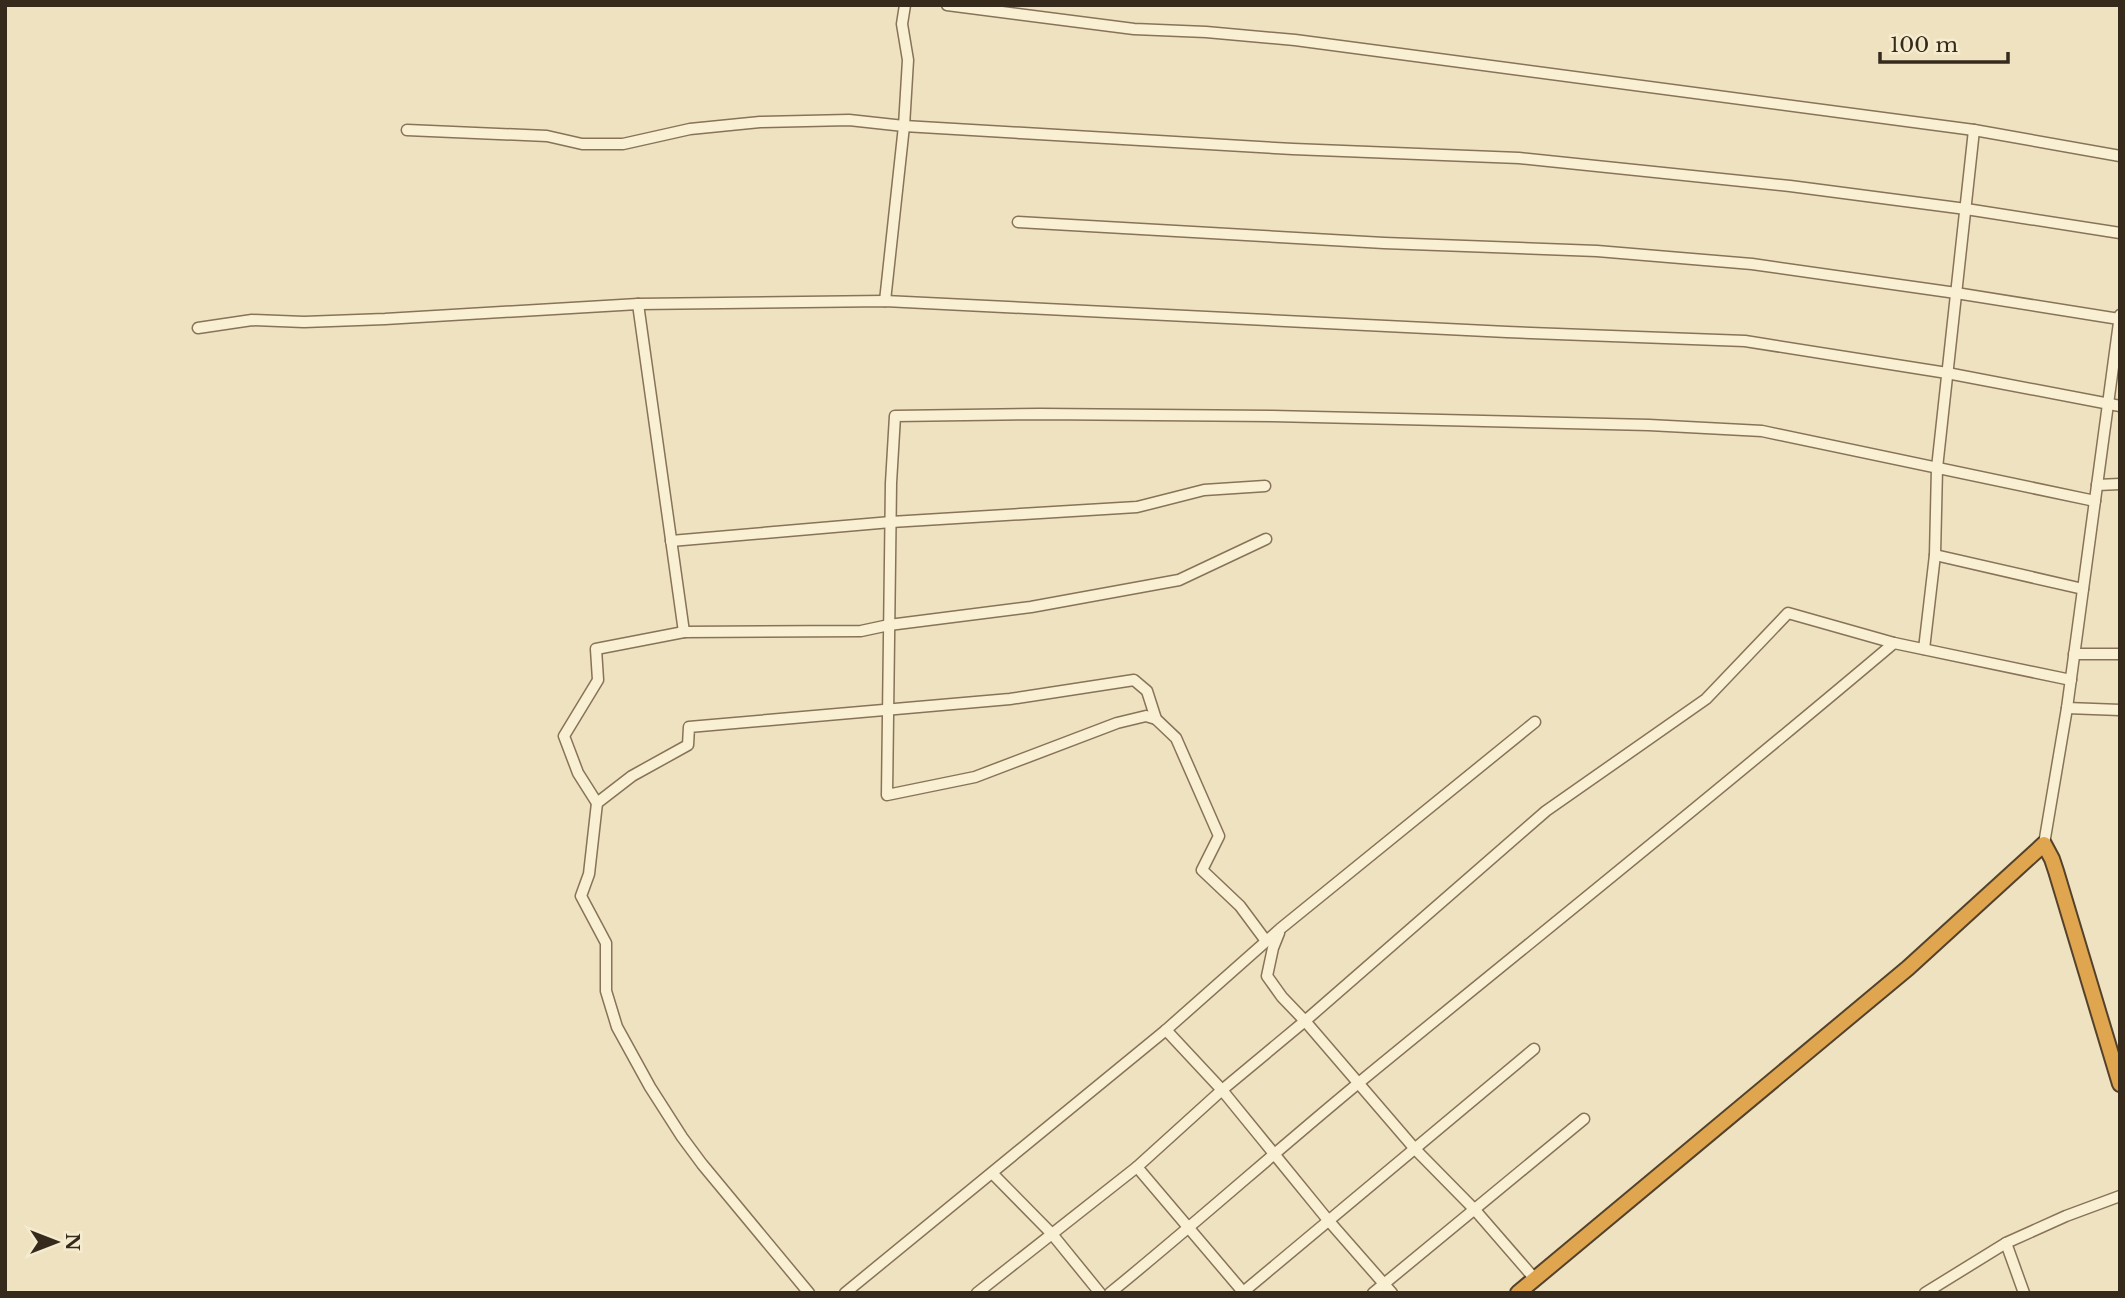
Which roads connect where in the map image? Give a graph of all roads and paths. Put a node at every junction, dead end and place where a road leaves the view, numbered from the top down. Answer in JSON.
{"nodes":[{"id":1,"x":905,"y":5,"type":"edge"},
{"id":2,"x":947,"y":5,"type":"edge"},
{"id":3,"x":904,"y":126,"type":"junction"},
{"id":4,"x":407,"y":130,"type":"dead end"},
{"id":5,"x":1974,"y":130,"type":"junction"},
{"id":6,"x":2120,"y":156,"type":"edge"},
{"id":7,"x":1966,"y":209,"type":"junction"},
{"id":8,"x":1018,"y":222,"type":"dead end"},
{"id":9,"x":2120,"y":233,"type":"edge"},
{"id":10,"x":1956,"y":293,"type":"junction"},
{"id":11,"x":885,"y":301,"type":"junction"},
{"id":12,"x":638,"y":304,"type":"junction"},
{"id":13,"x":2119,"y":317,"type":"edge"},
{"id":14,"x":198,"y":328,"type":"dead end"},
{"id":15,"x":1947,"y":373,"type":"junction"},
{"id":16,"x":2108,"y":405,"type":"junction"},
{"id":17,"x":2120,"y":405,"type":"edge"},
{"id":18,"x":1937,"y":468,"type":"junction"},
{"id":19,"x":2120,"y":484,"type":"edge"},
{"id":20,"x":2097,"y":485,"type":"junction"},
{"id":21,"x":1265,"y":486,"type":"dead end"},
{"id":22,"x":2095,"y":501,"type":"junction"},
{"id":23,"x":891,"y":523,"type":"junction"},
{"id":24,"x":1266,"y":539,"type":"dead end"},
{"id":25,"x":671,"y":541,"type":"junction"},
{"id":26,"x":1935,"y":555,"type":"junction"},
{"id":27,"x":2083,"y":589,"type":"junction"},
{"id":28,"x":889,"y":625,"type":"junction"},
{"id":29,"x":684,"y":632,"type":"junction"},
{"id":30,"x":1894,"y":643,"type":"junction"},
{"id":31,"x":1924,"y":649,"type":"junction"},
{"id":32,"x":2074,"y":654,"type":"junction"},
{"id":33,"x":2120,"y":654,"type":"edge"},
{"id":34,"x":2071,"y":680,"type":"junction"},
{"id":35,"x":2067,"y":708,"type":"junction"},
{"id":36,"x":2120,"y":710,"type":"edge"},
{"id":37,"x":888,"y":711,"type":"junction"},
{"id":38,"x":1156,"y":719,"type":"junction"},
{"id":39,"x":1535,"y":722,"type":"dead end"},
{"id":40,"x":597,"y":803,"type":"junction"},
{"id":41,"x":2044,"y":844,"type":"junction"},
{"id":42,"x":1280,"y":929,"type":"junction"},
{"id":43,"x":1266,"y":942,"type":"junction"},
{"id":44,"x":1305,"y":1021,"type":"junction"},
{"id":45,"x":1166,"y":1030,"type":"junction"},
{"id":46,"x":1534,"y":1049,"type":"dead end"},
{"id":47,"x":1359,"y":1083,"type":"junction"},
{"id":48,"x":2120,"y":1084,"type":"edge"},
{"id":49,"x":1222,"y":1090,"type":"junction"},
{"id":50,"x":1584,"y":1119,"type":"dead end"},
{"id":51,"x":1415,"y":1149,"type":"junction"},
{"id":52,"x":1275,"y":1154,"type":"junction"},
{"id":53,"x":1137,"y":1167,"type":"junction"},
{"id":54,"x":992,"y":1172,"type":"junction"},
{"id":55,"x":2120,"y":1196,"type":"edge"},
{"id":56,"x":1475,"y":1210,"type":"junction"},
{"id":57,"x":1328,"y":1220,"type":"junction"},
{"id":58,"x":1189,"y":1228,"type":"junction"},
{"id":59,"x":1052,"y":1234,"type":"junction"},
{"id":60,"x":2006,"y":1243,"type":"junction"},
{"id":61,"x":1534,"y":1278,"type":"junction"},
{"id":62,"x":1383,"y":1284,"type":"junction"},
{"id":63,"x":1243,"y":1292,"type":"edge"},
{"id":64,"x":809,"y":1293,"type":"edge"},
{"id":65,"x":845,"y":1293,"type":"edge"},
{"id":66,"x":978,"y":1293,"type":"edge"},
{"id":67,"x":1100,"y":1293,"type":"edge"},
{"id":68,"x":1110,"y":1293,"type":"edge"},
{"id":69,"x":1373,"y":1293,"type":"edge"},
{"id":70,"x":1392,"y":1293,"type":"edge"},
{"id":71,"x":1518,"y":1293,"type":"edge"},
{"id":72,"x":1925,"y":1293,"type":"edge"},
{"id":73,"x":2024,"y":1293,"type":"edge"}],
"edges":[{"from":1,"to":3,"type":"street"},
{"from":2,"to":5,"type":"street"},
{"from":3,"to":4,"type":"street"},
{"from":3,"to":7,"type":"street"},
{"from":3,"to":11,"type":"street"},
{"from":5,"to":6,"type":"street"},
{"from":5,"to":7,"type":"street"},
{"from":7,"to":9,"type":"street"},
{"from":7,"to":10,"type":"street"},
{"from":8,"to":10,"type":"street"},
{"from":10,"to":13,"type":"street"},
{"from":10,"to":15,"type":"street"},
{"from":11,"to":12,"type":"street"},
{"from":11,"to":15,"type":"street"},
{"from":12,"to":14,"type":"street"},
{"from":12,"to":25,"type":"street"},
{"from":13,"to":16,"type":"street"},
{"from":15,"to":16,"type":"street"},
{"from":15,"to":18,"type":"street"},
{"from":16,"to":17,"type":"street"},
{"from":16,"to":20,"type":"street"},
{"from":18,"to":22,"type":"street"},
{"from":18,"to":23,"type":"street"},
{"from":18,"to":26,"type":"street"},
{"from":19,"to":20,"type":"street"},
{"from":20,"to":22,"type":"street"},
{"from":21,"to":23,"type":"street"},
{"from":22,"to":27,"type":"street"},
{"from":23,"to":25,"type":"street"},
{"from":23,"to":28,"type":"street"},
{"from":24,"to":28,"type":"street"},
{"from":25,"to":29,"type":"street"},
{"from":26,"to":27,"type":"street"},
{"from":26,"to":31,"type":"street"},
{"from":27,"to":32,"type":"street"},
{"from":28,"to":29,"type":"street"},
{"from":28,"to":37,"type":"street"},
{"from":29,"to":40,"type":"street"},
{"from":30,"to":31,"type":"street"},
{"from":30,"to":44,"type":"street"},
{"from":30,"to":47,"type":"street"},
{"from":31,"to":34,"type":"street"},
{"from":32,"to":33,"type":"street"},
{"from":32,"to":34,"type":"street"},
{"from":34,"to":35,"type":"street"},
{"from":35,"to":36,"type":"street"},
{"from":35,"to":41,"type":"street"},
{"from":37,"to":38,"type":"street"},
{"from":37,"to":38,"type":"street"},
{"from":37,"to":40,"type":"street"},
{"from":38,"to":43,"type":"street"},
{"from":39,"to":42,"type":"street"},
{"from":40,"to":64,"type":"street"},
{"from":41,"to":48,"type":"highway"},
{"from":41,"to":61,"type":"highway"},
{"from":42,"to":43,"type":"street"},
{"from":42,"to":44,"type":"street"},
{"from":43,"to":45,"type":"street"},
{"from":44,"to":47,"type":"street"},
{"from":44,"to":49,"type":"street"},
{"from":45,"to":49,"type":"street"},
{"from":45,"to":54,"type":"street"},
{"from":46,"to":51,"type":"street"},
{"from":47,"to":51,"type":"street"},
{"from":47,"to":52,"type":"street"},
{"from":49,"to":52,"type":"street"},
{"from":49,"to":53,"type":"street"},
{"from":50,"to":56,"type":"street"},
{"from":51,"to":56,"type":"street"},
{"from":51,"to":57,"type":"street"},
{"from":52,"to":57,"type":"street"},
{"from":52,"to":58,"type":"street"},
{"from":53,"to":58,"type":"street"},
{"from":53,"to":59,"type":"street"},
{"from":54,"to":59,"type":"street"},
{"from":54,"to":65,"type":"street"},
{"from":55,"to":60,"type":"street"},
{"from":56,"to":61,"type":"street"},
{"from":56,"to":62,"type":"street"},
{"from":57,"to":62,"type":"street"},
{"from":57,"to":63,"type":"street"},
{"from":58,"to":63,"type":"street"},
{"from":58,"to":68,"type":"street"},
{"from":59,"to":66,"type":"street"},
{"from":59,"to":67,"type":"street"},
{"from":60,"to":72,"type":"street"},
{"from":60,"to":73,"type":"street"},
{"from":61,"to":71,"type":"highway"},
{"from":62,"to":69,"type":"street"},
{"from":62,"to":70,"type":"street"}]}
